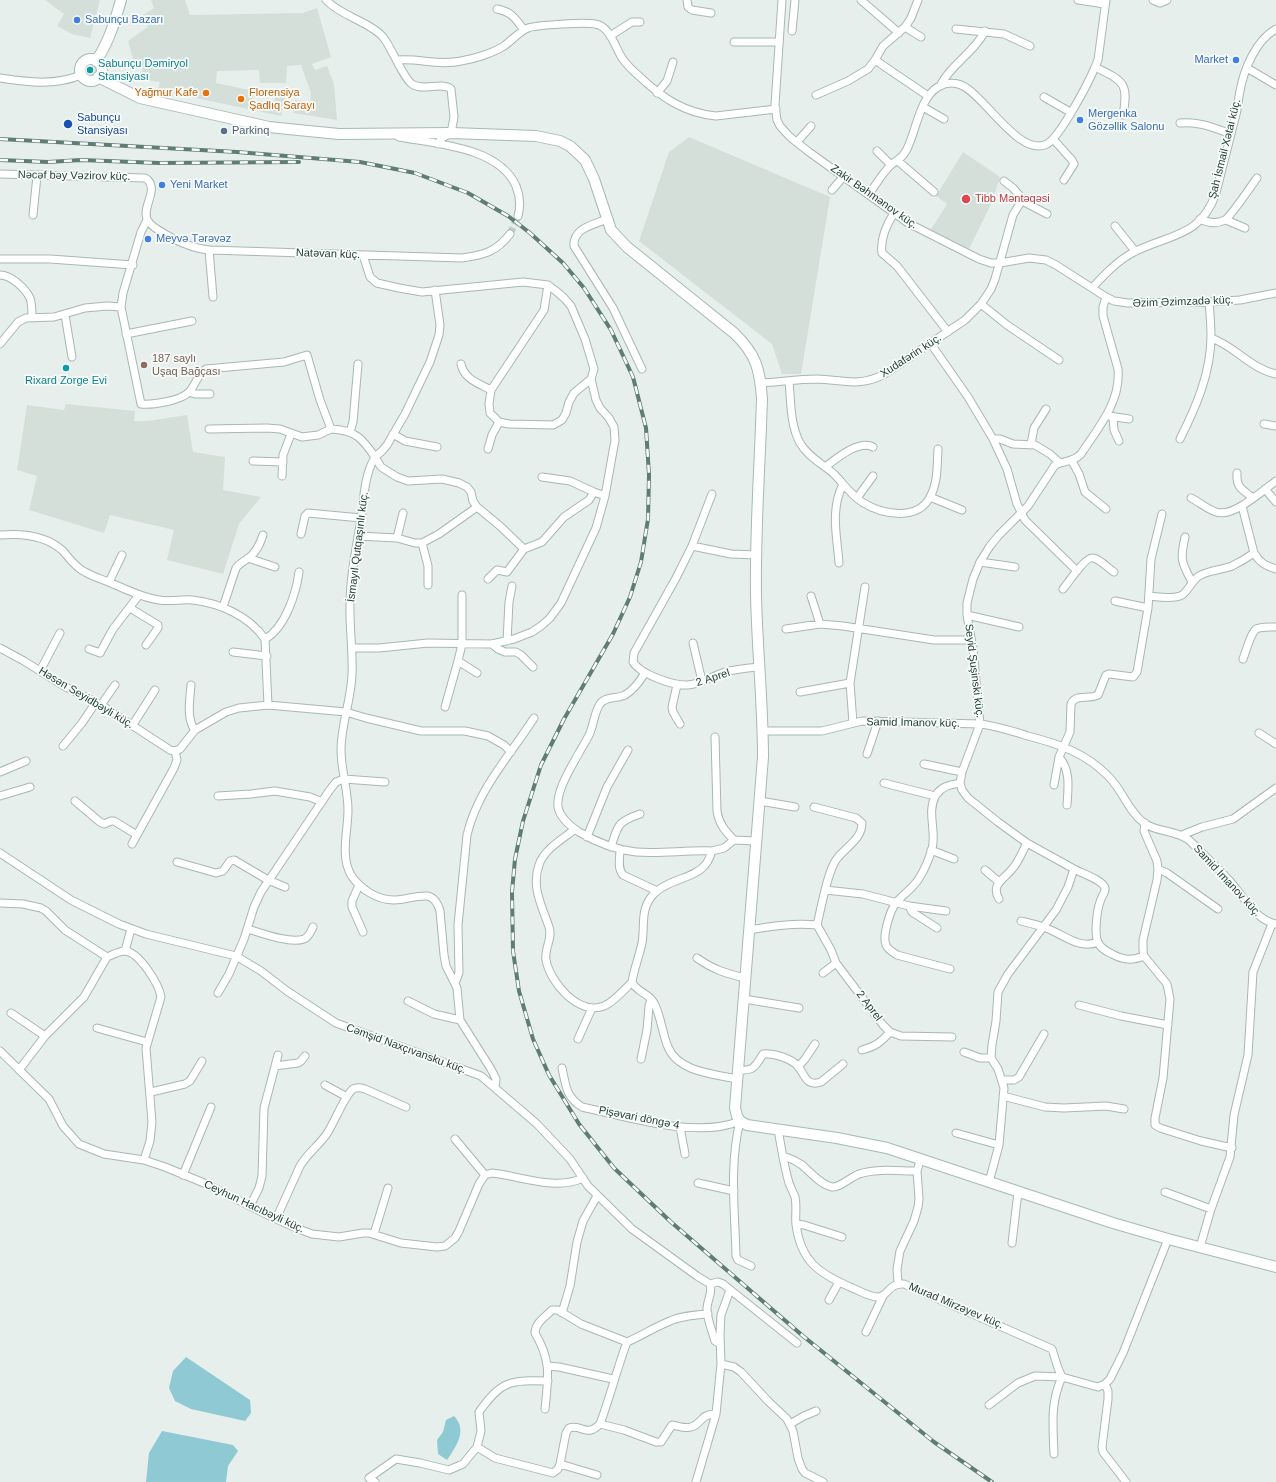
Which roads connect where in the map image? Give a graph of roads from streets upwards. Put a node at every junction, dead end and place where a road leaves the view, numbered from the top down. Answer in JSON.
{"nodes":[{"id":1,"x":121,"y":0,"type":"edge"},
{"id":2,"x":326,"y":0,"type":"edge"},
{"id":3,"x":687,"y":0,"type":"edge"},
{"id":4,"x":782,"y":0,"type":"edge"},
{"id":5,"x":795,"y":0,"type":"edge"},
{"id":6,"x":861,"y":0,"type":"edge"},
{"id":7,"x":918,"y":0,"type":"edge"},
{"id":8,"x":1078,"y":0,"type":"edge"},
{"id":9,"x":1153,"y":0,"type":"edge"},
{"id":10,"x":1167,"y":0,"type":"edge"},
{"id":11,"x":1106,"y":2,"type":"edge"},
{"id":12,"x":497,"y":9,"type":"dead end"},
{"id":13,"x":711,"y":13,"type":"dead end"},
{"id":14,"x":640,"y":22,"type":"dead end"},
{"id":15,"x":904,"y":27,"type":"junction"},
{"id":16,"x":956,"y":29,"type":"dead end"},
{"id":17,"x":1276,"y":29,"type":"edge"},
{"id":18,"x":524,"y":30,"type":"junction"},
{"id":19,"x":792,"y":31,"type":"dead end"},
{"id":20,"x":985,"y":31,"type":"junction"},
{"id":21,"x":899,"y":33,"type":"junction"},
{"id":22,"x":610,"y":36,"type":"junction"},
{"id":23,"x":921,"y":37,"type":"dead end"},
{"id":24,"x":734,"y":42,"type":"dead end"},
{"id":25,"x":779,"y":42,"type":"junction"},
{"id":26,"x":1030,"y":46,"type":"dead end"},
{"id":27,"x":398,"y":60,"type":"junction"},
{"id":28,"x":875,"y":60,"type":"junction"},
{"id":29,"x":96,"y":61,"type":"junction"},
{"id":30,"x":673,"y":62,"type":"dead end"},
{"id":31,"x":1095,"y":67,"type":"junction"},
{"id":32,"x":1247,"y":68,"type":"junction"},
{"id":33,"x":81,"y":75,"type":"junction"},
{"id":34,"x":98,"y":77,"type":"junction"},
{"id":35,"x":0,"y":78,"type":"edge"},
{"id":36,"x":1276,"y":85,"type":"edge"},
{"id":37,"x":940,"y":86,"type":"junction"},
{"id":38,"x":657,"y":93,"type":"junction"},
{"id":39,"x":816,"y":95,"type":"dead end"},
{"id":40,"x":928,"y":96,"type":"junction"},
{"id":41,"x":1044,"y":97,"type":"dead end"},
{"id":42,"x":923,"y":107,"type":"junction"},
{"id":43,"x":776,"y":109,"type":"junction"},
{"id":44,"x":1070,"y":112,"type":"junction"},
{"id":45,"x":1123,"y":115,"type":"dead end"},
{"id":46,"x":944,"y":119,"type":"dead end"},
{"id":47,"x":1180,"y":123,"type":"dead end"},
{"id":48,"x":811,"y":126,"type":"dead end"},
{"id":49,"x":387,"y":134,"type":"junction"},
{"id":50,"x":451,"y":134,"type":"junction"},
{"id":51,"x":1231,"y":134,"type":"junction"},
{"id":52,"x":1053,"y":139,"type":"junction"},
{"id":53,"x":797,"y":142,"type":"junction"},
{"id":54,"x":438,"y":144,"type":"junction"},
{"id":55,"x":877,"y":151,"type":"dead end"},
{"id":56,"x":898,"y":161,"type":"junction"},
{"id":57,"x":891,"y":165,"type":"junction"},
{"id":58,"x":0,"y":174,"type":"edge"},
{"id":59,"x":37,"y":176,"type":"junction"},
{"id":60,"x":844,"y":176,"type":"junction"},
{"id":61,"x":1257,"y":178,"type":"dead end"},
{"id":62,"x":1064,"y":180,"type":"dead end"},
{"id":63,"x":1004,"y":181,"type":"dead end"},
{"id":64,"x":832,"y":190,"type":"dead end"},
{"id":65,"x":934,"y":192,"type":"dead end"},
{"id":66,"x":869,"y":194,"type":"junction"},
{"id":67,"x":1022,"y":200,"type":"junction"},
{"id":68,"x":894,"y":213,"type":"junction"},
{"id":69,"x":1047,"y":214,"type":"dead end"},
{"id":70,"x":33,"y":215,"type":"dead end"},
{"id":71,"x":518,"y":216,"type":"tunnel mouth"},
{"id":72,"x":607,"y":219,"type":"junction"},
{"id":73,"x":1200,"y":219,"type":"junction"},
{"id":74,"x":147,"y":220,"type":"junction"},
{"id":75,"x":1226,"y":220,"type":"junction"},
{"id":76,"x":1115,"y":226,"type":"dead end"},
{"id":77,"x":1245,"y":228,"type":"dead end"},
{"id":78,"x":510,"y":234,"type":"tunnel mouth"},
{"id":79,"x":209,"y":250,"type":"junction"},
{"id":80,"x":1135,"y":251,"type":"junction"},
{"id":81,"x":363,"y":255,"type":"junction"},
{"id":82,"x":0,"y":259,"type":"edge"},
{"id":83,"x":1000,"y":263,"type":"junction"},
{"id":84,"x":133,"y":265,"type":"junction"},
{"id":85,"x":0,"y":275,"type":"edge"},
{"id":86,"x":548,"y":285,"type":"junction"},
{"id":87,"x":1092,"y":288,"type":"junction"},
{"id":88,"x":435,"y":290,"type":"junction"},
{"id":89,"x":1276,"y":293,"type":"edge"},
{"id":90,"x":213,"y":297,"type":"dead end"},
{"id":91,"x":1106,"y":297,"type":"junction"},
{"id":92,"x":1209,"y":302,"type":"junction"},
{"id":93,"x":981,"y":304,"type":"junction"},
{"id":94,"x":121,"y":307,"type":"junction"},
{"id":95,"x":65,"y":315,"type":"junction"},
{"id":96,"x":32,"y":317,"type":"junction"},
{"id":97,"x":192,"y":321,"type":"dead end"},
{"id":98,"x":948,"y":332,"type":"junction"},
{"id":99,"x":126,"y":334,"type":"junction"},
{"id":100,"x":1212,"y":338,"type":"junction"},
{"id":101,"x":0,"y":344,"type":"edge"},
{"id":102,"x":931,"y":344,"type":"junction"},
{"id":103,"x":72,"y":357,"type":"dead end"},
{"id":104,"x":1059,"y":360,"type":"dead end"},
{"id":105,"x":358,"y":364,"type":"dead end"},
{"id":106,"x":461,"y":364,"type":"dead end"},
{"id":107,"x":642,"y":369,"type":"dead end"},
{"id":108,"x":1276,"y":374,"type":"edge"},
{"id":109,"x":591,"y":379,"type":"junction"},
{"id":110,"x":789,"y":381,"type":"junction"},
{"id":111,"x":761,"y":383,"type":"junction"},
{"id":112,"x":491,"y":390,"type":"junction"},
{"id":113,"x":189,"y":392,"type":"junction"},
{"id":114,"x":210,"y":394,"type":"dead end"},
{"id":115,"x":1046,"y":410,"type":"dead end"},
{"id":116,"x":1110,"y":416,"type":"junction"},
{"id":117,"x":1129,"y":419,"type":"dead end"},
{"id":118,"x":499,"y":422,"type":"junction"},
{"id":119,"x":1264,"y":424,"type":"dead end"},
{"id":120,"x":1276,"y":426,"type":"edge"},
{"id":121,"x":209,"y":429,"type":"dead end"},
{"id":122,"x":331,"y":429,"type":"junction"},
{"id":123,"x":350,"y":432,"type":"junction"},
{"id":124,"x":291,"y":434,"type":"junction"},
{"id":125,"x":393,"y":434,"type":"junction"},
{"id":126,"x":993,"y":439,"type":"junction"},
{"id":127,"x":1180,"y":439,"type":"dead end"},
{"id":128,"x":1119,"y":441,"type":"dead end"},
{"id":129,"x":1031,"y":444,"type":"junction"},
{"id":130,"x":437,"y":447,"type":"dead end"},
{"id":131,"x":873,"y":447,"type":"dead end"},
{"id":132,"x":488,"y":449,"type":"dead end"},
{"id":133,"x":938,"y":449,"type":"dead end"},
{"id":134,"x":374,"y":457,"type":"junction"},
{"id":135,"x":253,"y":461,"type":"dead end"},
{"id":136,"x":1072,"y":461,"type":"junction"},
{"id":137,"x":283,"y":462,"type":"junction"},
{"id":138,"x":1060,"y":463,"type":"junction"},
{"id":139,"x":825,"y":467,"type":"junction"},
{"id":140,"x":1237,"y":473,"type":"dead end"},
{"id":141,"x":282,"y":476,"type":"dead end"},
{"id":142,"x":873,"y":476,"type":"dead end"},
{"id":143,"x":542,"y":477,"type":"dead end"},
{"id":144,"x":1276,"y":481,"type":"edge"},
{"id":145,"x":843,"y":484,"type":"junction"},
{"id":146,"x":1265,"y":488,"type":"junction"},
{"id":147,"x":594,"y":492,"type":"junction"},
{"id":148,"x":712,"y":494,"type":"dead end"},
{"id":149,"x":605,"y":496,"type":"junction"},
{"id":150,"x":930,"y":497,"type":"junction"},
{"id":151,"x":857,"y":498,"type":"junction"},
{"id":152,"x":1191,"y":498,"type":"dead end"},
{"id":153,"x":1253,"y":498,"type":"junction"},
{"id":154,"x":1276,"y":502,"type":"edge"},
{"id":155,"x":1242,"y":506,"type":"junction"},
{"id":156,"x":477,"y":507,"type":"junction"},
{"id":157,"x":1106,"y":509,"type":"dead end"},
{"id":158,"x":962,"y":510,"type":"dead end"},
{"id":159,"x":403,"y":513,"type":"dead end"},
{"id":160,"x":1021,"y":513,"type":"junction"},
{"id":161,"x":1162,"y":514,"type":"dead end"},
{"id":162,"x":361,"y":518,"type":"junction"},
{"id":163,"x":301,"y":534,"type":"dead end"},
{"id":164,"x":0,"y":535,"type":"edge"},
{"id":165,"x":263,"y":535,"type":"dead end"},
{"id":166,"x":358,"y":536,"type":"junction"},
{"id":167,"x":1185,"y":537,"type":"dead end"},
{"id":168,"x":397,"y":538,"type":"junction"},
{"id":169,"x":422,"y":543,"type":"junction"},
{"id":170,"x":692,"y":546,"type":"junction"},
{"id":171,"x":524,"y":549,"type":"junction"},
{"id":172,"x":1254,"y":553,"type":"junction"},
{"id":173,"x":122,"y":555,"type":"dead end"},
{"id":174,"x":757,"y":555,"type":"junction"},
{"id":175,"x":248,"y":558,"type":"junction"},
{"id":176,"x":980,"y":562,"type":"junction"},
{"id":177,"x":839,"y":564,"type":"dead end"},
{"id":178,"x":275,"y":567,"type":"dead end"},
{"id":179,"x":1015,"y":567,"type":"dead end"},
{"id":180,"x":1276,"y":569,"type":"edge"},
{"id":181,"x":1077,"y":571,"type":"junction"},
{"id":182,"x":299,"y":572,"type":"dead end"},
{"id":183,"x":1114,"y":572,"type":"dead end"},
{"id":184,"x":488,"y":579,"type":"dead end"},
{"id":185,"x":109,"y":582,"type":"junction"},
{"id":186,"x":1192,"y":582,"type":"junction"},
{"id":187,"x":428,"y":585,"type":"dead end"},
{"id":188,"x":512,"y":586,"type":"dead end"},
{"id":189,"x":865,"y":587,"type":"dead end"},
{"id":190,"x":1063,"y":589,"type":"dead end"},
{"id":191,"x":139,"y":595,"type":"junction"},
{"id":192,"x":462,"y":595,"type":"dead end"},
{"id":193,"x":811,"y":596,"type":"dead end"},
{"id":194,"x":1149,"y":596,"type":"junction"},
{"id":195,"x":1115,"y":602,"type":"dead end"},
{"id":196,"x":223,"y":606,"type":"junction"},
{"id":197,"x":130,"y":608,"type":"junction"},
{"id":198,"x":1148,"y":608,"type":"junction"},
{"id":199,"x":967,"y":615,"type":"junction"},
{"id":200,"x":820,"y":624,"type":"junction"},
{"id":201,"x":1019,"y":627,"type":"dead end"},
{"id":202,"x":1276,"y":627,"type":"edge"},
{"id":203,"x":858,"y":628,"type":"junction"},
{"id":204,"x":786,"y":629,"type":"dead end"},
{"id":205,"x":60,"y":633,"type":"dead end"},
{"id":206,"x":265,"y":639,"type":"junction"},
{"id":207,"x":970,"y":640,"type":"junction"},
{"id":208,"x":507,"y":641,"type":"junction"},
{"id":209,"x":693,"y":643,"type":"dead end"},
{"id":210,"x":462,"y":644,"type":"junction"},
{"id":211,"x":492,"y":644,"type":"junction"},
{"id":212,"x":146,"y":645,"type":"dead end"},
{"id":213,"x":0,"y":648,"type":"edge"},
{"id":214,"x":353,"y":648,"type":"junction"},
{"id":215,"x":89,"y":649,"type":"dead end"},
{"id":216,"x":233,"y":652,"type":"dead end"},
{"id":217,"x":267,"y":656,"type":"junction"},
{"id":218,"x":1243,"y":660,"type":"dead end"},
{"id":219,"x":458,"y":661,"type":"junction"},
{"id":220,"x":759,"y":666,"type":"junction"},
{"id":221,"x":533,"y":667,"type":"dead end"},
{"id":222,"x":40,"y":671,"type":"junction"},
{"id":223,"x":477,"y":673,"type":"dead end"},
{"id":224,"x":645,"y":673,"type":"junction"},
{"id":225,"x":702,"y":681,"type":"junction"},
{"id":226,"x":850,"y":683,"type":"junction"},
{"id":227,"x":115,"y":685,"type":"dead end"},
{"id":228,"x":191,"y":685,"type":"dead end"},
{"id":229,"x":677,"y":685,"type":"junction"},
{"id":230,"x":155,"y":690,"type":"dead end"},
{"id":231,"x":800,"y":692,"type":"dead end"},
{"id":232,"x":99,"y":704,"type":"junction"},
{"id":233,"x":268,"y":704,"type":"junction"},
{"id":234,"x":445,"y":707,"type":"dead end"},
{"id":235,"x":346,"y":712,"type":"junction"},
{"id":236,"x":534,"y":718,"type":"dead end"},
{"id":237,"x":878,"y":721,"type":"junction"},
{"id":238,"x":853,"y":723,"type":"junction"},
{"id":239,"x":680,"y":724,"type":"dead end"},
{"id":240,"x":980,"y":724,"type":"junction"},
{"id":241,"x":132,"y":726,"type":"junction"},
{"id":242,"x":195,"y":730,"type":"junction"},
{"id":243,"x":763,"y":731,"type":"junction"},
{"id":244,"x":1259,"y":734,"type":"dead end"},
{"id":245,"x":715,"y":737,"type":"dead end"},
{"id":246,"x":1276,"y":744,"type":"edge"},
{"id":247,"x":63,"y":746,"type":"dead end"},
{"id":248,"x":1064,"y":747,"type":"junction"},
{"id":249,"x":175,"y":750,"type":"junction"},
{"id":250,"x":628,"y":750,"type":"dead end"},
{"id":251,"x":511,"y":752,"type":"junction"},
{"id":252,"x":867,"y":754,"type":"dead end"},
{"id":253,"x":1059,"y":757,"type":"junction"},
{"id":254,"x":26,"y":761,"type":"dead end"},
{"id":255,"x":924,"y":764,"type":"dead end"},
{"id":256,"x":0,"y":772,"type":"edge"},
{"id":257,"x":962,"y":772,"type":"junction"},
{"id":258,"x":344,"y":779,"type":"junction"},
{"id":259,"x":385,"y":782,"type":"dead end"},
{"id":260,"x":884,"y":783,"type":"dead end"},
{"id":261,"x":960,"y":783,"type":"junction"},
{"id":262,"x":1054,"y":785,"type":"dead end"},
{"id":263,"x":30,"y":787,"type":"dead end"},
{"id":264,"x":1276,"y":788,"type":"edge"},
{"id":265,"x":0,"y":796,"type":"edge"},
{"id":266,"x":218,"y":796,"type":"dead end"},
{"id":267,"x":935,"y":796,"type":"junction"},
{"id":268,"x":74,"y":801,"type":"dead end"},
{"id":269,"x":322,"y":802,"type":"junction"},
{"id":270,"x":760,"y":802,"type":"junction"},
{"id":271,"x":1067,"y":805,"type":"dead end"},
{"id":272,"x":795,"y":807,"type":"dead end"},
{"id":273,"x":814,"y":807,"type":"dead end"},
{"id":274,"x":640,"y":814,"type":"dead end"},
{"id":275,"x":1145,"y":823,"type":"junction"},
{"id":276,"x":575,"y":829,"type":"junction"},
{"id":277,"x":137,"y":835,"type":"junction"},
{"id":278,"x":1182,"y":835,"type":"junction"},
{"id":279,"x":587,"y":837,"type":"junction"},
{"id":280,"x":734,"y":840,"type":"junction"},
{"id":281,"x":756,"y":841,"type":"junction"},
{"id":282,"x":1026,"y":843,"type":"junction"},
{"id":283,"x":132,"y":844,"type":"dead end"},
{"id":284,"x":611,"y":847,"type":"junction"},
{"id":285,"x":620,"y":849,"type":"junction"},
{"id":286,"x":932,"y":850,"type":"junction"},
{"id":287,"x":712,"y":851,"type":"junction"},
{"id":288,"x":0,"y":853,"type":"edge"},
{"id":289,"x":954,"y":859,"type":"dead end"},
{"id":290,"x":177,"y":862,"type":"dead end"},
{"id":291,"x":1074,"y":869,"type":"junction"},
{"id":292,"x":1158,"y":869,"type":"junction"},
{"id":293,"x":985,"y":870,"type":"dead end"},
{"id":294,"x":268,"y":880,"type":"junction"},
{"id":295,"x":999,"y":882,"type":"junction"},
{"id":296,"x":359,"y":885,"type":"junction"},
{"id":297,"x":285,"y":887,"type":"dead end"},
{"id":298,"x":657,"y":890,"type":"junction"},
{"id":299,"x":825,"y":890,"type":"junction"},
{"id":300,"x":999,"y":899,"type":"dead end"},
{"id":301,"x":0,"y":903,"type":"edge"},
{"id":302,"x":896,"y":903,"type":"junction"},
{"id":303,"x":909,"y":906,"type":"junction"},
{"id":304,"x":1218,"y":909,"type":"dead end"},
{"id":305,"x":946,"y":911,"type":"dead end"},
{"id":306,"x":1021,"y":921,"type":"dead end"},
{"id":307,"x":1274,"y":924,"type":"edge"},
{"id":308,"x":817,"y":925,"type":"junction"},
{"id":309,"x":313,"y":927,"type":"dead end"},
{"id":310,"x":1044,"y":927,"type":"junction"},
{"id":311,"x":937,"y":928,"type":"dead end"},
{"id":312,"x":131,"y":929,"type":"junction"},
{"id":313,"x":248,"y":929,"type":"junction"},
{"id":314,"x":749,"y":930,"type":"junction"},
{"id":315,"x":363,"y":932,"type":"dead end"},
{"id":316,"x":1098,"y":942,"type":"junction"},
{"id":317,"x":125,"y":951,"type":"junction"},
{"id":318,"x":236,"y":956,"type":"junction"},
{"id":319,"x":1144,"y":956,"type":"junction"},
{"id":320,"x":107,"y":957,"type":"junction"},
{"id":321,"x":697,"y":958,"type":"dead end"},
{"id":322,"x":836,"y":963,"type":"junction"},
{"id":323,"x":950,"y":969,"type":"dead end"},
{"id":324,"x":823,"y":973,"type":"dead end"},
{"id":325,"x":745,"y":978,"type":"junction"},
{"id":326,"x":632,"y":982,"type":"junction"},
{"id":327,"x":455,"y":983,"type":"junction"},
{"id":328,"x":218,"y":993,"type":"dead end"},
{"id":329,"x":651,"y":999,"type":"junction"},
{"id":330,"x":744,"y":999,"type":"junction"},
{"id":331,"x":408,"y":1001,"type":"dead end"},
{"id":332,"x":1079,"y":1005,"type":"dead end"},
{"id":333,"x":592,"y":1008,"type":"junction"},
{"id":334,"x":799,"y":1008,"type":"dead end"},
{"id":335,"x":11,"y":1013,"type":"dead end"},
{"id":336,"x":460,"y":1020,"type":"junction"},
{"id":337,"x":1168,"y":1025,"type":"junction"},
{"id":338,"x":97,"y":1028,"type":"dead end"},
{"id":339,"x":890,"y":1032,"type":"junction"},
{"id":340,"x":1044,"y":1034,"type":"dead end"},
{"id":341,"x":45,"y":1036,"type":"junction"},
{"id":342,"x":952,"y":1037,"type":"dead end"},
{"id":343,"x":578,"y":1040,"type":"dead end"},
{"id":344,"x":147,"y":1042,"type":"junction"},
{"id":345,"x":815,"y":1044,"type":"dead end"},
{"id":346,"x":862,"y":1050,"type":"dead end"},
{"id":347,"x":0,"y":1051,"type":"edge"},
{"id":348,"x":964,"y":1052,"type":"dead end"},
{"id":349,"x":278,"y":1055,"type":"dead end"},
{"id":350,"x":304,"y":1056,"type":"dead end"},
{"id":351,"x":640,"y":1058,"type":"dead end"},
{"id":352,"x":991,"y":1058,"type":"junction"},
{"id":353,"x":202,"y":1061,"type":"dead end"},
{"id":354,"x":844,"y":1064,"type":"dead end"},
{"id":355,"x":275,"y":1066,"type":"junction"},
{"id":356,"x":798,"y":1067,"type":"junction"},
{"id":357,"x":562,"y":1068,"type":"dead end"},
{"id":358,"x":19,"y":1070,"type":"junction"},
{"id":359,"x":738,"y":1074,"type":"junction"},
{"id":360,"x":1002,"y":1080,"type":"junction"},
{"id":361,"x":325,"y":1085,"type":"dead end"},
{"id":362,"x":495,"y":1088,"type":"junction"},
{"id":363,"x":151,"y":1092,"type":"junction"},
{"id":364,"x":1003,"y":1096,"type":"junction"},
{"id":365,"x":347,"y":1097,"type":"junction"},
{"id":366,"x":211,"y":1107,"type":"dead end"},
{"id":367,"x":406,"y":1107,"type":"dead end"},
{"id":368,"x":1124,"y":1109,"type":"dead end"},
{"id":369,"x":740,"y":1121,"type":"junction"},
{"id":370,"x":680,"y":1128,"type":"junction"},
{"id":371,"x":778,"y":1129,"type":"junction"},
{"id":372,"x":956,"y":1133,"type":"dead end"},
{"id":373,"x":455,"y":1139,"type":"dead end"},
{"id":374,"x":999,"y":1145,"type":"junction"},
{"id":375,"x":1232,"y":1148,"type":"junction"},
{"id":376,"x":685,"y":1154,"type":"dead end"},
{"id":377,"x":783,"y":1156,"type":"junction"},
{"id":378,"x":921,"y":1158,"type":"junction"},
{"id":379,"x":144,"y":1160,"type":"junction"},
{"id":380,"x":917,"y":1171,"type":"junction"},
{"id":381,"x":183,"y":1175,"type":"junction"},
{"id":382,"x":486,"y":1176,"type":"junction"},
{"id":383,"x":583,"y":1178,"type":"junction"},
{"id":384,"x":989,"y":1182,"type":"junction"},
{"id":385,"x":698,"y":1183,"type":"dead end"},
{"id":386,"x":388,"y":1188,"type":"dead end"},
{"id":387,"x":734,"y":1191,"type":"junction"},
{"id":388,"x":1018,"y":1192,"type":"junction"},
{"id":389,"x":1165,"y":1192,"type":"dead end"},
{"id":390,"x":598,"y":1196,"type":"junction"},
{"id":391,"x":250,"y":1206,"type":"junction"},
{"id":392,"x":1211,"y":1209,"type":"junction"},
{"id":393,"x":276,"y":1219,"type":"junction"},
{"id":394,"x":796,"y":1224,"type":"junction"},
{"id":395,"x":374,"y":1234,"type":"junction"},
{"id":396,"x":842,"y":1238,"type":"dead end"},
{"id":397,"x":1168,"y":1239,"type":"junction"},
{"id":398,"x":1012,"y":1243,"type":"dead end"},
{"id":399,"x":1200,"y":1247,"type":"junction"},
{"id":400,"x":751,"y":1266,"type":"dead end"},
{"id":401,"x":1276,"y":1267,"type":"edge"},
{"id":402,"x":839,"y":1282,"type":"junction"},
{"id":403,"x":898,"y":1283,"type":"junction"},
{"id":404,"x":710,"y":1284,"type":"junction"},
{"id":405,"x":730,"y":1290,"type":"junction"},
{"id":406,"x":883,"y":1296,"type":"junction"},
{"id":407,"x":829,"y":1300,"type":"dead end"},
{"id":408,"x":562,"y":1313,"type":"junction"},
{"id":409,"x":708,"y":1314,"type":"junction"},
{"id":410,"x":866,"y":1332,"type":"dead end"},
{"id":411,"x":627,"y":1342,"type":"junction"},
{"id":412,"x":797,"y":1343,"type":"dead end"},
{"id":413,"x":720,"y":1344,"type":"junction"},
{"id":414,"x":721,"y":1364,"type":"junction"},
{"id":415,"x":548,"y":1366,"type":"junction"},
{"id":416,"x":1062,"y":1377,"type":"junction"},
{"id":417,"x":613,"y":1379,"type":"junction"},
{"id":418,"x":548,"y":1381,"type":"junction"},
{"id":419,"x":1105,"y":1384,"type":"junction"},
{"id":420,"x":989,"y":1405,"type":"dead end"},
{"id":421,"x":545,"y":1409,"type":"dead end"},
{"id":422,"x":816,"y":1411,"type":"dead end"},
{"id":423,"x":716,"y":1414,"type":"junction"},
{"id":424,"x":600,"y":1424,"type":"junction"},
{"id":425,"x":790,"y":1424,"type":"junction"},
{"id":426,"x":477,"y":1448,"type":"junction"},
{"id":427,"x":1054,"y":1454,"type":"dead end"},
{"id":428,"x":560,"y":1464,"type":"junction"},
{"id":429,"x":597,"y":1475,"type":"dead end"},
{"id":430,"x":370,"y":1481,"type":"edge"},
{"id":431,"x":696,"y":1482,"type":"edge"},
{"id":432,"x":823,"y":1482,"type":"edge"},
{"id":433,"x":1126,"y":1482,"type":"edge"}],
"edges":[{"from":1,"to":29,"type":"street"},
{"from":2,"to":27,"type":"street"},
{"from":3,"to":13,"type":"street"},
{"from":4,"to":25,"type":"street","name":"Zakir Bəhmənov küç."},
{"from":5,"to":19,"type":"street"},
{"from":6,"to":21,"type":"street"},
{"from":7,"to":15,"type":"street"},
{"from":8,"to":11,"type":"street"},
{"from":9,"to":10,"type":"street"},
{"from":11,"to":31,"type":"street"},
{"from":12,"to":18,"type":"street"},
{"from":14,"to":22,"type":"street"},
{"from":15,"to":21,"type":"street"},
{"from":15,"to":23,"type":"street"},
{"from":16,"to":20,"type":"street"},
{"from":17,"to":32,"type":"street","name":"Şah İsmail Xətai küç."},
{"from":18,"to":22,"type":"street"},
{"from":18,"to":27,"type":"street"},
{"from":20,"to":26,"type":"street"},
{"from":20,"to":37,"type":"street"},
{"from":21,"to":28,"type":"street"},
{"from":22,"to":38,"type":"street"},
{"from":24,"to":25,"type":"street"},
{"from":25,"to":43,"type":"street","name":"Zakir Bəhmənov küç."},
{"from":27,"to":50,"type":"street"},
{"from":28,"to":39,"type":"street"},
{"from":28,"to":40,"type":"street"},
{"from":29,"to":33,"type":"street"},
{"from":29,"to":34,"type":"street"},
{"from":30,"to":38,"type":"street"},
{"from":31,"to":44,"type":"street"},
{"from":31,"to":45,"type":"street"},
{"from":32,"to":36,"type":"street"},
{"from":32,"to":51,"type":"street","name":"Şah İsmail Xətai küç."},
{"from":33,"to":34,"type":"street"},
{"from":33,"to":35,"type":"street"},
{"from":34,"to":49,"type":"street"},
{"from":37,"to":40,"type":"street"},
{"from":37,"to":52,"type":"street"},
{"from":38,"to":43,"type":"street"},
{"from":40,"to":42,"type":"street"},
{"from":41,"to":44,"type":"street"},
{"from":42,"to":46,"type":"street"},
{"from":42,"to":56,"type":"street"},
{"from":43,"to":53,"type":"street","name":"Zakir Bəhmənov küç."},
{"from":44,"to":52,"type":"street"},
{"from":47,"to":51,"type":"street"},
{"from":48,"to":53,"type":"street"},
{"from":49,"to":50,"type":"street"},
{"from":49,"to":54,"type":"street"},
{"from":50,"to":54,"type":"street"},
{"from":50,"to":72,"type":"street"},
{"from":51,"to":73,"type":"street","name":"Şah İsmail Xətai küç."},
{"from":52,"to":62,"type":"street"},
{"from":53,"to":60,"type":"street","name":"Zakir Bəhmənov küç."},
{"from":54,"to":71,"type":"street"},
{"from":55,"to":57,"type":"street"},
{"from":56,"to":57,"type":"street"},
{"from":56,"to":65,"type":"street"},
{"from":57,"to":66,"type":"street"},
{"from":58,"to":59,"type":"street","name":"Nəcəf bəy Vəzirov küç."},
{"from":59,"to":70,"type":"street"},
{"from":59,"to":74,"type":"street","name":"Nəcəf bəy Vəzirov küç."},
{"from":60,"to":64,"type":"street"},
{"from":60,"to":66,"type":"street","name":"Zakir Bəhmənov küç."},
{"from":61,"to":75,"type":"street"},
{"from":63,"to":67,"type":"street"},
{"from":66,"to":68,"type":"street","name":"Zakir Bəhmənov küç."},
{"from":67,"to":69,"type":"street"},
{"from":67,"to":83,"type":"street","name":"Xudafərin küç."},
{"from":68,"to":83,"type":"street","name":"Zakir Bəhmənov küç."},
{"from":68,"to":98,"type":"street"},
{"from":72,"to":107,"type":"street"},
{"from":72,"to":111,"type":"street"},
{"from":73,"to":75,"type":"street"},
{"from":73,"to":80,"type":"street","name":"Şah İsmail Xətai küç."},
{"from":74,"to":79,"type":"street","name":"Natəvan küç."},
{"from":74,"to":84,"type":"street"},
{"from":75,"to":77,"type":"street"},
{"from":76,"to":80,"type":"street"},
{"from":78,"to":81,"type":"street","name":"Natəvan küç."},
{"from":79,"to":81,"type":"street","name":"Natəvan küç."},
{"from":79,"to":90,"type":"street"},
{"from":80,"to":87,"type":"street","name":"Şah İsmail Xətai küç."},
{"from":81,"to":88,"type":"street"},
{"from":82,"to":84,"type":"street"},
{"from":83,"to":87,"type":"street","name":"Zakir Bəhmənov küç."},
{"from":83,"to":93,"type":"street","name":"Xudafərin küç."},
{"from":84,"to":94,"type":"street"},
{"from":85,"to":96,"type":"street"},
{"from":86,"to":88,"type":"street"},
{"from":86,"to":109,"type":"street"},
{"from":86,"to":112,"type":"street"},
{"from":87,"to":91,"type":"street","name":"Əzim Əzimzadə küç."},
{"from":88,"to":125,"type":"street"},
{"from":89,"to":92,"type":"street","name":"Əzim Əzimzadə küç."},
{"from":91,"to":92,"type":"street","name":"Əzim Əzimzadə küç."},
{"from":91,"to":116,"type":"street"},
{"from":92,"to":100,"type":"street"},
{"from":93,"to":98,"type":"street","name":"Xudafərin küç."},
{"from":93,"to":104,"type":"street"},
{"from":94,"to":95,"type":"street"},
{"from":94,"to":99,"type":"street"},
{"from":95,"to":96,"type":"street"},
{"from":95,"to":103,"type":"street"},
{"from":96,"to":101,"type":"street"},
{"from":97,"to":99,"type":"street"},
{"from":98,"to":102,"type":"street","name":"Xudafərin küç."},
{"from":99,"to":113,"type":"street"},
{"from":100,"to":108,"type":"street"},
{"from":100,"to":127,"type":"street"},
{"from":102,"to":110,"type":"street","name":"Xudafərin küç."},
{"from":102,"to":126,"type":"street"},
{"from":105,"to":123,"type":"street"},
{"from":106,"to":112,"type":"street"},
{"from":109,"to":118,"type":"street"},
{"from":109,"to":149,"type":"street"},
{"from":110,"to":111,"type":"street","name":"Xudafərin küç."},
{"from":110,"to":139,"type":"street"},
{"from":111,"to":174,"type":"street"},
{"from":112,"to":118,"type":"street"},
{"from":113,"to":114,"type":"street"},
{"from":113,"to":122,"type":"street"},
{"from":115,"to":129,"type":"street"},
{"from":116,"to":117,"type":"street"},
{"from":116,"to":128,"type":"street"},
{"from":116,"to":136,"type":"street"},
{"from":118,"to":132,"type":"street"},
{"from":119,"to":120,"type":"street"},
{"from":121,"to":124,"type":"street"},
{"from":122,"to":123,"type":"street"},
{"from":122,"to":124,"type":"street"},
{"from":123,"to":134,"type":"street"},
{"from":124,"to":137,"type":"street"},
{"from":125,"to":130,"type":"street"},
{"from":125,"to":134,"type":"street"},
{"from":126,"to":129,"type":"street"},
{"from":126,"to":160,"type":"street"},
{"from":129,"to":138,"type":"street"},
{"from":131,"to":139,"type":"street"},
{"from":133,"to":150,"type":"street"},
{"from":134,"to":156,"type":"street"},
{"from":134,"to":162,"type":"street","name":"İsmayıl Qutqaşınlı küç."},
{"from":135,"to":137,"type":"street"},
{"from":136,"to":138,"type":"street"},
{"from":136,"to":157,"type":"street"},
{"from":137,"to":141,"type":"street"},
{"from":138,"to":160,"type":"street","name":"Seyid Şuşinski küç."},
{"from":139,"to":145,"type":"street"},
{"from":140,"to":153,"type":"street"},
{"from":142,"to":151,"type":"street"},
{"from":143,"to":147,"type":"street"},
{"from":144,"to":146,"type":"street"},
{"from":145,"to":151,"type":"street"},
{"from":145,"to":177,"type":"street"},
{"from":146,"to":153,"type":"street"},
{"from":146,"to":154,"type":"street"},
{"from":147,"to":149,"type":"street"},
{"from":147,"to":171,"type":"street"},
{"from":148,"to":170,"type":"street"},
{"from":149,"to":208,"type":"street"},
{"from":150,"to":151,"type":"street"},
{"from":150,"to":158,"type":"street"},
{"from":152,"to":155,"type":"street"},
{"from":153,"to":155,"type":"street"},
{"from":155,"to":172,"type":"street"},
{"from":156,"to":169,"type":"street"},
{"from":156,"to":171,"type":"street"},
{"from":159,"to":168,"type":"street"},
{"from":160,"to":176,"type":"street","name":"Seyid Şuşinski küç."},
{"from":160,"to":181,"type":"street"},
{"from":161,"to":194,"type":"street"},
{"from":162,"to":163,"type":"street"},
{"from":162,"to":166,"type":"street","name":"İsmayıl Qutqaşınlı küç."},
{"from":164,"to":185,"type":"street"},
{"from":165,"to":175,"type":"street"},
{"from":166,"to":168,"type":"street"},
{"from":166,"to":214,"type":"street","name":"İsmayıl Qutqaşınlı küç."},
{"from":167,"to":186,"type":"street"},
{"from":168,"to":169,"type":"street"},
{"from":169,"to":187,"type":"street"},
{"from":170,"to":174,"type":"street"},
{"from":170,"to":224,"type":"street"},
{"from":171,"to":184,"type":"street"},
{"from":172,"to":180,"type":"street"},
{"from":172,"to":186,"type":"street"},
{"from":173,"to":185,"type":"street"},
{"from":174,"to":220,"type":"street"},
{"from":175,"to":178,"type":"street"},
{"from":175,"to":196,"type":"street"},
{"from":176,"to":179,"type":"street"},
{"from":176,"to":199,"type":"street","name":"Seyid Şuşinski küç."},
{"from":181,"to":183,"type":"street"},
{"from":181,"to":190,"type":"street"},
{"from":182,"to":206,"type":"street"},
{"from":185,"to":191,"type":"street"},
{"from":186,"to":194,"type":"street"},
{"from":188,"to":208,"type":"street"},
{"from":189,"to":203,"type":"street"},
{"from":191,"to":196,"type":"street"},
{"from":191,"to":197,"type":"street"},
{"from":192,"to":210,"type":"street"},
{"from":193,"to":200,"type":"street"},
{"from":194,"to":198,"type":"street"},
{"from":195,"to":198,"type":"street"},
{"from":196,"to":206,"type":"street"},
{"from":197,"to":212,"type":"street"},
{"from":197,"to":215,"type":"street"},
{"from":198,"to":248,"type":"street"},
{"from":199,"to":201,"type":"street"},
{"from":199,"to":207,"type":"street","name":"Seyid Şuşinski küç."},
{"from":200,"to":203,"type":"street"},
{"from":200,"to":204,"type":"street"},
{"from":202,"to":218,"type":"street"},
{"from":203,"to":207,"type":"street"},
{"from":203,"to":226,"type":"street"},
{"from":205,"to":222,"type":"street"},
{"from":206,"to":217,"type":"street"},
{"from":207,"to":240,"type":"street","name":"Seyid Şuşinski küç."},
{"from":208,"to":211,"type":"street"},
{"from":209,"to":225,"type":"street"},
{"from":210,"to":211,"type":"street"},
{"from":210,"to":214,"type":"street"},
{"from":210,"to":219,"type":"street"},
{"from":211,"to":221,"type":"street"},
{"from":213,"to":222,"type":"street","name":"Həsən Seyidbəyli küç."},
{"from":214,"to":235,"type":"street","name":"İsmayıl Qutqaşınlı küç."},
{"from":216,"to":217,"type":"street"},
{"from":217,"to":233,"type":"street"},
{"from":219,"to":223,"type":"street"},
{"from":219,"to":234,"type":"street"},
{"from":220,"to":225,"type":"street","name":"2 Aprel"},
{"from":220,"to":243,"type":"street"},
{"from":222,"to":232,"type":"street","name":"Həsən Seyidbəyli küç."},
{"from":224,"to":229,"type":"street","name":"2 Aprel"},
{"from":224,"to":276,"type":"street"},
{"from":225,"to":229,"type":"street","name":"2 Aprel"},
{"from":226,"to":231,"type":"street"},
{"from":226,"to":238,"type":"street"},
{"from":227,"to":232,"type":"street"},
{"from":228,"to":242,"type":"street"},
{"from":229,"to":239,"type":"street"},
{"from":230,"to":241,"type":"street"},
{"from":232,"to":241,"type":"street","name":"Həsən Seyidbəyli küç."},
{"from":232,"to":247,"type":"street"},
{"from":233,"to":235,"type":"street"},
{"from":233,"to":242,"type":"street"},
{"from":235,"to":251,"type":"street"},
{"from":235,"to":258,"type":"street","name":"İsmayıl Qutqaşınlı küç."},
{"from":236,"to":251,"type":"street"},
{"from":237,"to":238,"type":"street","name":"Samid İmanov küç."},
{"from":237,"to":240,"type":"street","name":"Samid İmanov küç."},
{"from":237,"to":252,"type":"street"},
{"from":238,"to":243,"type":"street","name":"Samid İmanov küç."},
{"from":240,"to":248,"type":"street","name":"Samid İmanov küç."},
{"from":240,"to":257,"type":"street","name":"Seyid Şuşinski küç."},
{"from":241,"to":249,"type":"street","name":"Həsən Seyidbəyli küç."},
{"from":242,"to":249,"type":"street"},
{"from":243,"to":270,"type":"street"},
{"from":244,"to":246,"type":"street"},
{"from":245,"to":280,"type":"street"},
{"from":248,"to":253,"type":"street"},
{"from":248,"to":275,"type":"street","name":"Samid İmanov küç."},
{"from":249,"to":277,"type":"street"},
{"from":250,"to":279,"type":"street"},
{"from":251,"to":327,"type":"street"},
{"from":253,"to":262,"type":"street"},
{"from":253,"to":271,"type":"street"},
{"from":254,"to":256,"type":"street"},
{"from":255,"to":257,"type":"street"},
{"from":257,"to":261,"type":"street","name":"Seyid Şuşinski küç."},
{"from":258,"to":259,"type":"street"},
{"from":258,"to":269,"type":"street"},
{"from":258,"to":296,"type":"street","name":"İsmayıl Qutqaşınlı küç."},
{"from":260,"to":267,"type":"street"},
{"from":261,"to":267,"type":"street"},
{"from":261,"to":282,"type":"street"},
{"from":263,"to":265,"type":"street"},
{"from":264,"to":278,"type":"street"},
{"from":266,"to":269,"type":"street"},
{"from":267,"to":286,"type":"street"},
{"from":268,"to":277,"type":"street"},
{"from":269,"to":294,"type":"street"},
{"from":270,"to":272,"type":"street"},
{"from":270,"to":281,"type":"street"},
{"from":273,"to":299,"type":"street"},
{"from":274,"to":284,"type":"street"},
{"from":275,"to":278,"type":"street","name":"Samid İmanov küç."},
{"from":275,"to":292,"type":"street"},
{"from":276,"to":279,"type":"street"},
{"from":276,"to":333,"type":"street"},
{"from":277,"to":283,"type":"street"},
{"from":278,"to":307,"type":"street","name":"Samid İmanov küç."},
{"from":279,"to":284,"type":"street"},
{"from":280,"to":281,"type":"street"},
{"from":280,"to":287,"type":"street"},
{"from":281,"to":314,"type":"street"},
{"from":282,"to":291,"type":"street"},
{"from":282,"to":295,"type":"street"},
{"from":284,"to":285,"type":"street"},
{"from":285,"to":287,"type":"street"},
{"from":285,"to":298,"type":"street"},
{"from":286,"to":289,"type":"street"},
{"from":286,"to":302,"type":"street"},
{"from":287,"to":298,"type":"street"},
{"from":288,"to":312,"type":"street","name":"Cəmşid Naxçıvansku küç."},
{"from":290,"to":294,"type":"street"},
{"from":291,"to":310,"type":"street"},
{"from":291,"to":316,"type":"street"},
{"from":292,"to":304,"type":"street"},
{"from":292,"to":319,"type":"street"},
{"from":293,"to":295,"type":"street"},
{"from":294,"to":297,"type":"street"},
{"from":294,"to":313,"type":"street"},
{"from":295,"to":300,"type":"street"},
{"from":296,"to":315,"type":"street"},
{"from":296,"to":327,"type":"street","name":"İsmayıl Qutqaşınlı küç."},
{"from":298,"to":326,"type":"street"},
{"from":299,"to":302,"type":"street"},
{"from":299,"to":308,"type":"street"},
{"from":301,"to":320,"type":"street"},
{"from":302,"to":303,"type":"street"},
{"from":302,"to":323,"type":"street"},
{"from":303,"to":305,"type":"street"},
{"from":303,"to":311,"type":"street"},
{"from":306,"to":310,"type":"street"},
{"from":307,"to":375,"type":"street"},
{"from":308,"to":314,"type":"street"},
{"from":308,"to":322,"type":"street","name":"2 Aprel"},
{"from":309,"to":313,"type":"street"},
{"from":310,"to":316,"type":"street"},
{"from":310,"to":352,"type":"street"},
{"from":312,"to":317,"type":"street"},
{"from":312,"to":318,"type":"street","name":"Cəmşid Naxçıvansku küç."},
{"from":313,"to":318,"type":"street"},
{"from":314,"to":325,"type":"street"},
{"from":316,"to":319,"type":"street"},
{"from":317,"to":320,"type":"street"},
{"from":317,"to":344,"type":"street"},
{"from":318,"to":328,"type":"street"},
{"from":318,"to":362,"type":"street","name":"Cəmşid Naxçıvansku küç."},
{"from":319,"to":337,"type":"street"},
{"from":320,"to":341,"type":"street"},
{"from":321,"to":325,"type":"street"},
{"from":322,"to":324,"type":"street"},
{"from":322,"to":339,"type":"street","name":"2 Aprel"},
{"from":325,"to":330,"type":"street"},
{"from":326,"to":329,"type":"street"},
{"from":326,"to":333,"type":"street"},
{"from":327,"to":336,"type":"street","name":"İsmayıl Qutqaşınlı küç."},
{"from":329,"to":351,"type":"street"},
{"from":329,"to":359,"type":"street"},
{"from":330,"to":334,"type":"street"},
{"from":330,"to":359,"type":"street"},
{"from":331,"to":336,"type":"street"},
{"from":332,"to":337,"type":"street"},
{"from":333,"to":343,"type":"street"},
{"from":335,"to":341,"type":"street"},
{"from":336,"to":362,"type":"street","name":"İsmayıl Qutqaşınlı küç."},
{"from":337,"to":375,"type":"street"},
{"from":338,"to":344,"type":"street"},
{"from":339,"to":342,"type":"street","name":"2 Aprel"},
{"from":339,"to":346,"type":"street"},
{"from":340,"to":360,"type":"street"},
{"from":341,"to":358,"type":"street"},
{"from":344,"to":363,"type":"street"},
{"from":345,"to":356,"type":"street"},
{"from":347,"to":358,"type":"street","name":"Ceyhun Hacıbəyli küç."},
{"from":348,"to":352,"type":"street"},
{"from":349,"to":355,"type":"street"},
{"from":350,"to":355,"type":"street"},
{"from":352,"to":360,"type":"street"},
{"from":353,"to":363,"type":"street"},
{"from":354,"to":356,"type":"street"},
{"from":355,"to":391,"type":"street"},
{"from":356,"to":359,"type":"street"},
{"from":357,"to":370,"type":"street","name":"Pişəvari döngə 4"},
{"from":358,"to":379,"type":"street","name":"Ceyhun Hacıbəyli küç."},
{"from":359,"to":369,"type":"street"},
{"from":360,"to":364,"type":"street"},
{"from":361,"to":365,"type":"street"},
{"from":362,"to":383,"type":"street","name":"Cəmşid Naxçıvansku küç."},
{"from":363,"to":379,"type":"street"},
{"from":364,"to":368,"type":"street"},
{"from":364,"to":374,"type":"street"},
{"from":365,"to":367,"type":"street"},
{"from":365,"to":393,"type":"street"},
{"from":366,"to":381,"type":"street"},
{"from":369,"to":370,"type":"street","name":"Pişəvari döngə 4"},
{"from":369,"to":371,"type":"street"},
{"from":369,"to":387,"type":"street"},
{"from":370,"to":376,"type":"street"},
{"from":371,"to":377,"type":"street"},
{"from":371,"to":378,"type":"street"},
{"from":372,"to":374,"type":"street"},
{"from":373,"to":382,"type":"street"},
{"from":374,"to":384,"type":"street"},
{"from":375,"to":392,"type":"street"},
{"from":377,"to":380,"type":"street"},
{"from":377,"to":394,"type":"street"},
{"from":378,"to":380,"type":"street"},
{"from":378,"to":384,"type":"street"},
{"from":379,"to":381,"type":"street","name":"Ceyhun Hacıbəyli küç."},
{"from":380,"to":403,"type":"street"},
{"from":381,"to":391,"type":"street","name":"Ceyhun Hacıbəyli küç."},
{"from":382,"to":383,"type":"street"},
{"from":382,"to":395,"type":"street","name":"Ceyhun Hacıbəyli küç."},
{"from":383,"to":390,"type":"street","name":"Cəmşid Naxçıvansku küç."},
{"from":384,"to":388,"type":"street"},
{"from":385,"to":387,"type":"street"},
{"from":386,"to":395,"type":"street"},
{"from":387,"to":400,"type":"street"},
{"from":388,"to":397,"type":"street"},
{"from":388,"to":398,"type":"street"},
{"from":389,"to":392,"type":"street"},
{"from":390,"to":404,"type":"street","name":"Cəmşid Naxçıvansku küç."},
{"from":390,"to":408,"type":"street"},
{"from":391,"to":393,"type":"street","name":"Ceyhun Hacıbəyli küç."},
{"from":392,"to":399,"type":"street"},
{"from":393,"to":395,"type":"street","name":"Ceyhun Hacıbəyli küç."},
{"from":394,"to":396,"type":"street"},
{"from":394,"to":402,"type":"street"},
{"from":397,"to":399,"type":"street"},
{"from":397,"to":419,"type":"street"},
{"from":399,"to":401,"type":"street"},
{"from":402,"to":406,"type":"street"},
{"from":402,"to":407,"type":"street"},
{"from":403,"to":406,"type":"street","name":"Murad Mirzəyev küç."},
{"from":403,"to":416,"type":"street","name":"Murad Mirzəyev küç."},
{"from":404,"to":405,"type":"street","name":"Cəmşid Naxçıvansku küç."},
{"from":404,"to":409,"type":"street"},
{"from":405,"to":412,"type":"street","name":"Cəmşid Naxçıvansku küç."},
{"from":405,"to":413,"type":"street"},
{"from":406,"to":410,"type":"street"},
{"from":408,"to":411,"type":"street"},
{"from":408,"to":415,"type":"street"},
{"from":409,"to":411,"type":"street"},
{"from":409,"to":413,"type":"street"},
{"from":411,"to":417,"type":"street"},
{"from":413,"to":414,"type":"street"},
{"from":414,"to":423,"type":"street"},
{"from":414,"to":425,"type":"street"},
{"from":415,"to":417,"type":"street"},
{"from":415,"to":418,"type":"street"},
{"from":416,"to":419,"type":"street"},
{"from":416,"to":420,"type":"street"},
{"from":416,"to":427,"type":"street"},
{"from":417,"to":424,"type":"street"},
{"from":418,"to":421,"type":"street"},
{"from":418,"to":426,"type":"street"},
{"from":419,"to":433,"type":"street"},
{"from":422,"to":425,"type":"street"},
{"from":423,"to":424,"type":"street"},
{"from":423,"to":431,"type":"street"},
{"from":424,"to":428,"type":"street"},
{"from":425,"to":432,"type":"street"},
{"from":426,"to":428,"type":"street"},
{"from":426,"to":430,"type":"street"},
{"from":428,"to":429,"type":"street"}]}
